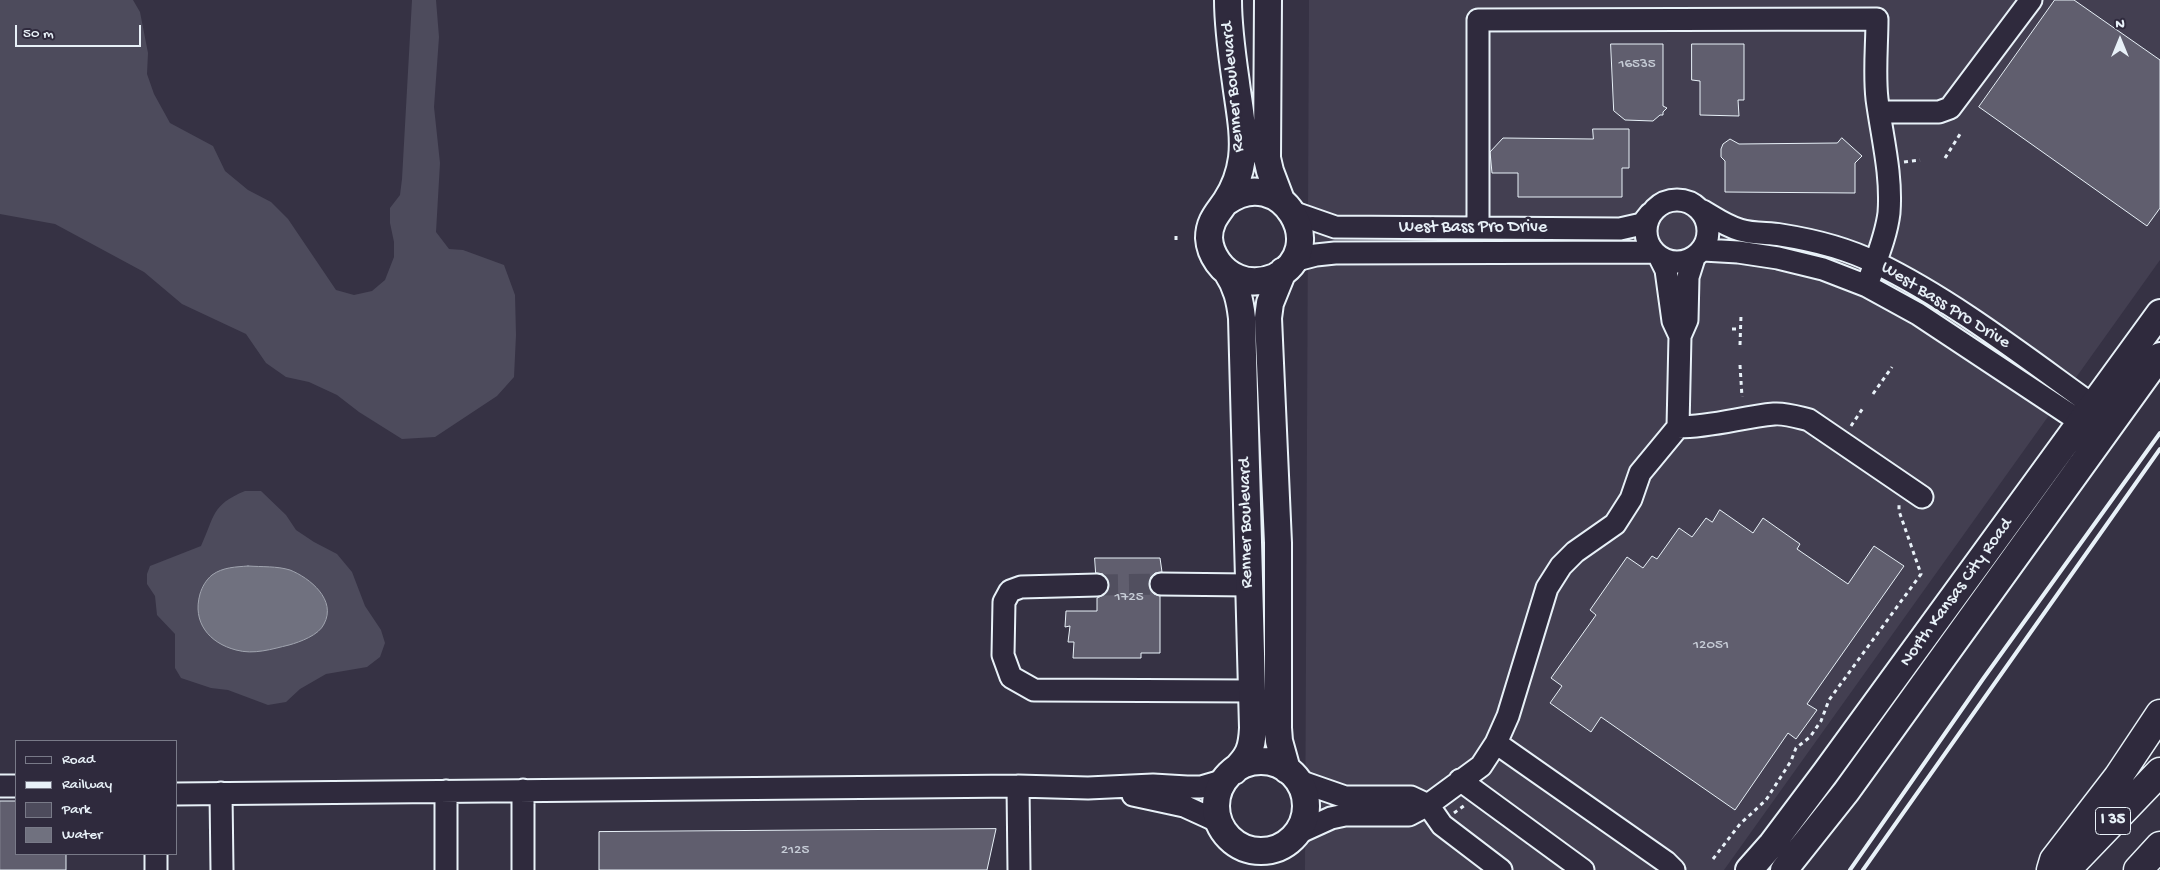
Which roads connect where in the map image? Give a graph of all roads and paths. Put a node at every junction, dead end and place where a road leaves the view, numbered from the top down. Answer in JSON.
{"nodes":[{"id":1,"x":1228,"y":0,"type":"edge"},
{"id":2,"x":1268,"y":0,"type":"edge"},
{"id":3,"x":2031,"y":0,"type":"edge"},
{"id":4,"x":1677,"y":9,"type":"edge"},
{"id":5,"x":1879,"y":112,"type":"junction"},
{"id":6,"x":1962,"y":131,"type":"dead end"},
{"id":7,"x":1945,"y":158,"type":"dead end"},
{"id":8,"x":1920,"y":160,"type":"dead end"},
{"id":9,"x":1898,"y":163,"type":"dead end"},
{"id":10,"x":1226,"y":202,"type":"junction"},
{"id":11,"x":1287,"y":206,"type":"junction"},
{"id":12,"x":1702,"y":211,"type":"junction"},
{"id":13,"x":1650,"y":214,"type":"junction"},
{"id":14,"x":1478,"y":228,"type":"junction"},
{"id":15,"x":1176,"y":233,"type":"dead end"},
{"id":16,"x":1176,"y":240,"type":"dead end"},
{"id":17,"x":1698,"y":254,"type":"junction"},
{"id":18,"x":1657,"y":255,"type":"junction"},
{"id":19,"x":1875,"y":262,"type":"junction"},
{"id":20,"x":1288,"y":266,"type":"junction"},
{"id":21,"x":1227,"y":272,"type":"junction"},
{"id":22,"x":1867,"y":286,"type":"junction"},
{"id":23,"x":2160,"y":313,"type":"edge"},
{"id":24,"x":1741,"y":314,"type":"dead end"},
{"id":25,"x":1732,"y":329,"type":"dead end"},
{"id":26,"x":1740,"y":329,"type":"junction"},
{"id":27,"x":1680,"y":336,"type":"junction"},
{"id":28,"x":1740,"y":345,"type":"dead end"},
{"id":29,"x":2160,"y":356,"type":"edge"},
{"id":30,"x":1740,"y":365,"type":"dead end"},
{"id":31,"x":1892,"y":366,"type":"dead end"},
{"id":32,"x":1873,"y":394,"type":"dead end"},
{"id":33,"x":1742,"y":397,"type":"dead end"},
{"id":34,"x":1863,"y":408,"type":"dead end"},
{"id":35,"x":2098,"y":421,"type":"junction"},
{"id":36,"x":1678,"y":427,"type":"junction"},
{"id":37,"x":1849,"y":428,"type":"dead end"},
{"id":38,"x":1922,"y":497,"type":"dead end"},
{"id":39,"x":1899,"y":502,"type":"dead end"},
{"id":40,"x":1161,"y":584,"type":"tunnel mouth"},
{"id":41,"x":1097,"y":585,"type":"tunnel mouth"},
{"id":42,"x":1248,"y":585,"type":"junction"},
{"id":43,"x":1252,"y":691,"type":"junction"},
{"id":44,"x":2160,"y":714,"type":"edge"},
{"id":45,"x":1496,"y":743,"type":"junction"},
{"id":46,"x":2160,"y":772,"type":"edge"},
{"id":47,"x":1229,"y":775,"type":"junction"},
{"id":48,"x":1293,"y":775,"type":"junction"},
{"id":49,"x":1460,"y":780,"type":"junction"},
{"id":50,"x":0,"y":786,"type":"edge"},
{"id":51,"x":15,"y":786,"type":"edge"},
{"id":52,"x":1018,"y":786,"type":"junction"},
{"id":53,"x":1088,"y":788,"type":"junction"},
{"id":54,"x":523,"y":790,"type":"junction"},
{"id":55,"x":446,"y":791,"type":"junction"},
{"id":56,"x":221,"y":793,"type":"junction"},
{"id":57,"x":178,"y":794,"type":"edge"},
{"id":58,"x":1472,"y":801,"type":"dead end"},
{"id":59,"x":1428,"y":805,"type":"junction"},
{"id":60,"x":1452,"y":815,"type":"dead end"},
{"id":61,"x":1224,"y":830,"type":"junction"},
{"id":62,"x":1293,"y":838,"type":"junction"},
{"id":63,"x":2160,"y":846,"type":"edge"},
{"id":64,"x":156,"y":855,"type":"edge"},
{"id":65,"x":1714,"y":859,"type":"dead end"},
{"id":66,"x":1667,"y":867,"type":"edge"},
{"id":67,"x":156,"y":870,"type":"edge"},
{"id":68,"x":222,"y":870,"type":"edge"},
{"id":69,"x":446,"y":870,"type":"edge"},
{"id":70,"x":523,"y":870,"type":"edge"},
{"id":71,"x":1019,"y":870,"type":"edge"},
{"id":72,"x":1250,"y":870,"type":"edge"},
{"id":73,"x":1281,"y":870,"type":"edge"},
{"id":74,"x":1501,"y":870,"type":"edge"},
{"id":75,"x":1583,"y":870,"type":"edge"},
{"id":76,"x":1749,"y":870,"type":"edge"},
{"id":77,"x":1784,"y":870,"type":"edge"},
{"id":78,"x":2051,"y":870,"type":"edge"},
{"id":79,"x":2066,"y":870,"type":"edge"},
{"id":80,"x":2138,"y":870,"type":"edge"}],
"edges":[{"from":1,"to":10,"type":"main road","name":"Renner Boulevard"},
{"from":2,"to":11,"type":"main road","name":"Renner Boulevard"},
{"from":3,"to":5,"type":"street"},
{"from":4,"to":5,"type":"street"},
{"from":4,"to":14,"type":"street"},
{"from":5,"to":19,"type":"street"},
{"from":6,"to":7,"type":"path"},
{"from":8,"to":9,"type":"path"},
{"from":10,"to":11,"type":"main road"},
{"from":10,"to":21,"type":"main road"},
{"from":11,"to":14,"type":"street","name":"West Bass Pro Drive"},
{"from":11,"to":20,"type":"main road"},
{"from":12,"to":13,"type":"street"},
{"from":12,"to":17,"type":"street"},
{"from":12,"to":19,"type":"street","name":"West Bass Pro Drive"},
{"from":13,"to":14,"type":"street","name":"West Bass Pro Drive"},
{"from":13,"to":18,"type":"street"},
{"from":15,"to":16,"type":"path"},
{"from":17,"to":18,"type":"street"},
{"from":17,"to":22,"type":"street","name":"West Bass Pro Drive"},
{"from":17,"to":27,"type":"street"},
{"from":18,"to":20,"type":"street","name":"West Bass Pro Drive"},
{"from":18,"to":27,"type":"street"},
{"from":19,"to":22,"type":"street"},
{"from":19,"to":35,"type":"street","name":"West Bass Pro Drive"},
{"from":20,"to":21,"type":"main road"},
{"from":20,"to":48,"type":"main road","name":"Renner Boulevard"},
{"from":21,"to":42,"type":"main road","name":"Renner Boulevard"},
{"from":22,"to":35,"type":"street","name":"West Bass Pro Drive"},
{"from":23,"to":35,"type":"main road","name":"North Kansas City Road"},
{"from":24,"to":26,"type":"path"},
{"from":25,"to":26,"type":"path"},
{"from":26,"to":28,"type":"path"},
{"from":27,"to":36,"type":"street"},
{"from":29,"to":35,"type":"main road","name":"North Kansas City Road"},
{"from":30,"to":33,"type":"path"},
{"from":31,"to":32,"type":"path"},
{"from":34,"to":37,"type":"path"},
{"from":35,"to":76,"type":"main road","name":"North Kansas City Road"},
{"from":35,"to":77,"type":"main road","name":"North Kansas City Road"},
{"from":36,"to":38,"type":"street"},
{"from":36,"to":45,"type":"street"},
{"from":39,"to":65,"type":"path"},
{"from":40,"to":42,"type":"street"},
{"from":41,"to":43,"type":"street"},
{"from":42,"to":43,"type":"main road","name":"Renner Boulevard"},
{"from":43,"to":47,"type":"main road","name":"Renner Boulevard"},
{"from":44,"to":78,"type":"highway"},
{"from":45,"to":49,"type":"street"},
{"from":45,"to":66,"type":"street"},
{"from":46,"to":79,"type":"highway","number":"I 35"},
{"from":47,"to":48,"type":"main road"},
{"from":47,"to":53,"type":"street"},
{"from":47,"to":61,"type":"main road"},
{"from":48,"to":59,"type":"street"},
{"from":48,"to":62,"type":"main road"},
{"from":49,"to":59,"type":"street"},
{"from":49,"to":75,"type":"street"},
{"from":50,"to":51,"type":"street"},
{"from":52,"to":53,"type":"street"},
{"from":52,"to":54,"type":"street"},
{"from":52,"to":71,"type":"street"},
{"from":53,"to":61,"type":"street"},
{"from":54,"to":55,"type":"street"},
{"from":54,"to":70,"type":"street"},
{"from":55,"to":56,"type":"street"},
{"from":55,"to":69,"type":"street"},
{"from":56,"to":57,"type":"street"},
{"from":56,"to":68,"type":"street"},
{"from":58,"to":60,"type":"path"},
{"from":59,"to":62,"type":"street"},
{"from":59,"to":74,"type":"street"},
{"from":61,"to":62,"type":"main road"},
{"from":61,"to":72,"type":"main road"},
{"from":62,"to":73,"type":"main road"},
{"from":63,"to":80,"type":"highway"},
{"from":64,"to":67,"type":"street"}]}
